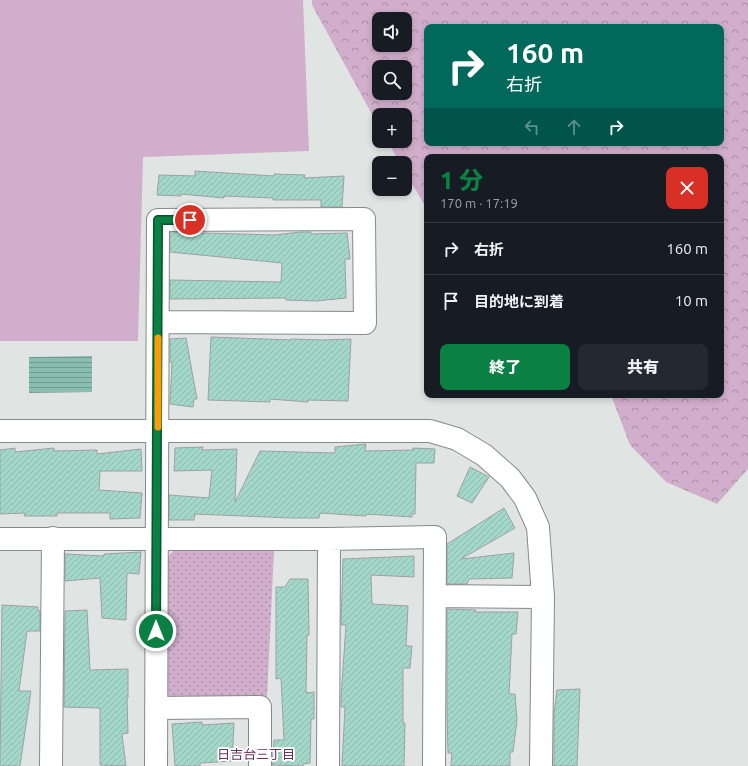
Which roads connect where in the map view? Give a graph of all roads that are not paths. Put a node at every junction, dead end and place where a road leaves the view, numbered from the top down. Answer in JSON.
{"nodes":[{"id":1,"x":158,"y":322,"type":"junction"},
{"id":2,"x":158,"y":430,"type":"junction"},
{"id":3,"x":0,"y":432,"type":"edge"},
{"id":4,"x":54,"y":538,"type":"junction"},
{"id":5,"x":0,"y":539,"type":"edge"},
{"id":6,"x":329,"y":539,"type":"junction"},
{"id":7,"x":157,"y":540,"type":"junction"},
{"id":8,"x":435,"y":596,"type":"junction"},
{"id":9,"x":543,"y":597,"type":"junction"},
{"id":10,"x":156,"y":708,"type":"junction"},
{"id":11,"x":51,"y":766,"type":"edge"},
{"id":12,"x":156,"y":766,"type":"edge"},
{"id":13,"x":260,"y":766,"type":"edge"},
{"id":14,"x":328,"y":766,"type":"edge"},
{"id":15,"x":434,"y":766,"type":"edge"},
{"id":16,"x":541,"y":766,"type":"edge"}],
"edges":[{"from":1,"to":1,"type":"street"},
{"from":1,"to":2,"type":"street"},
{"from":2,"to":3,"type":"street"},
{"from":2,"to":7,"type":"street"},
{"from":2,"to":9,"type":"street"},
{"from":4,"to":5,"type":"street"},
{"from":4,"to":7,"type":"street"},
{"from":4,"to":11,"type":"street"},
{"from":6,"to":7,"type":"street"},
{"from":6,"to":8,"type":"street"},
{"from":6,"to":14,"type":"street"},
{"from":7,"to":10,"type":"street"},
{"from":8,"to":9,"type":"street"},
{"from":8,"to":15,"type":"street"},
{"from":9,"to":16,"type":"street"},
{"from":10,"to":12,"type":"street"},
{"from":10,"to":13,"type":"street"}]}
